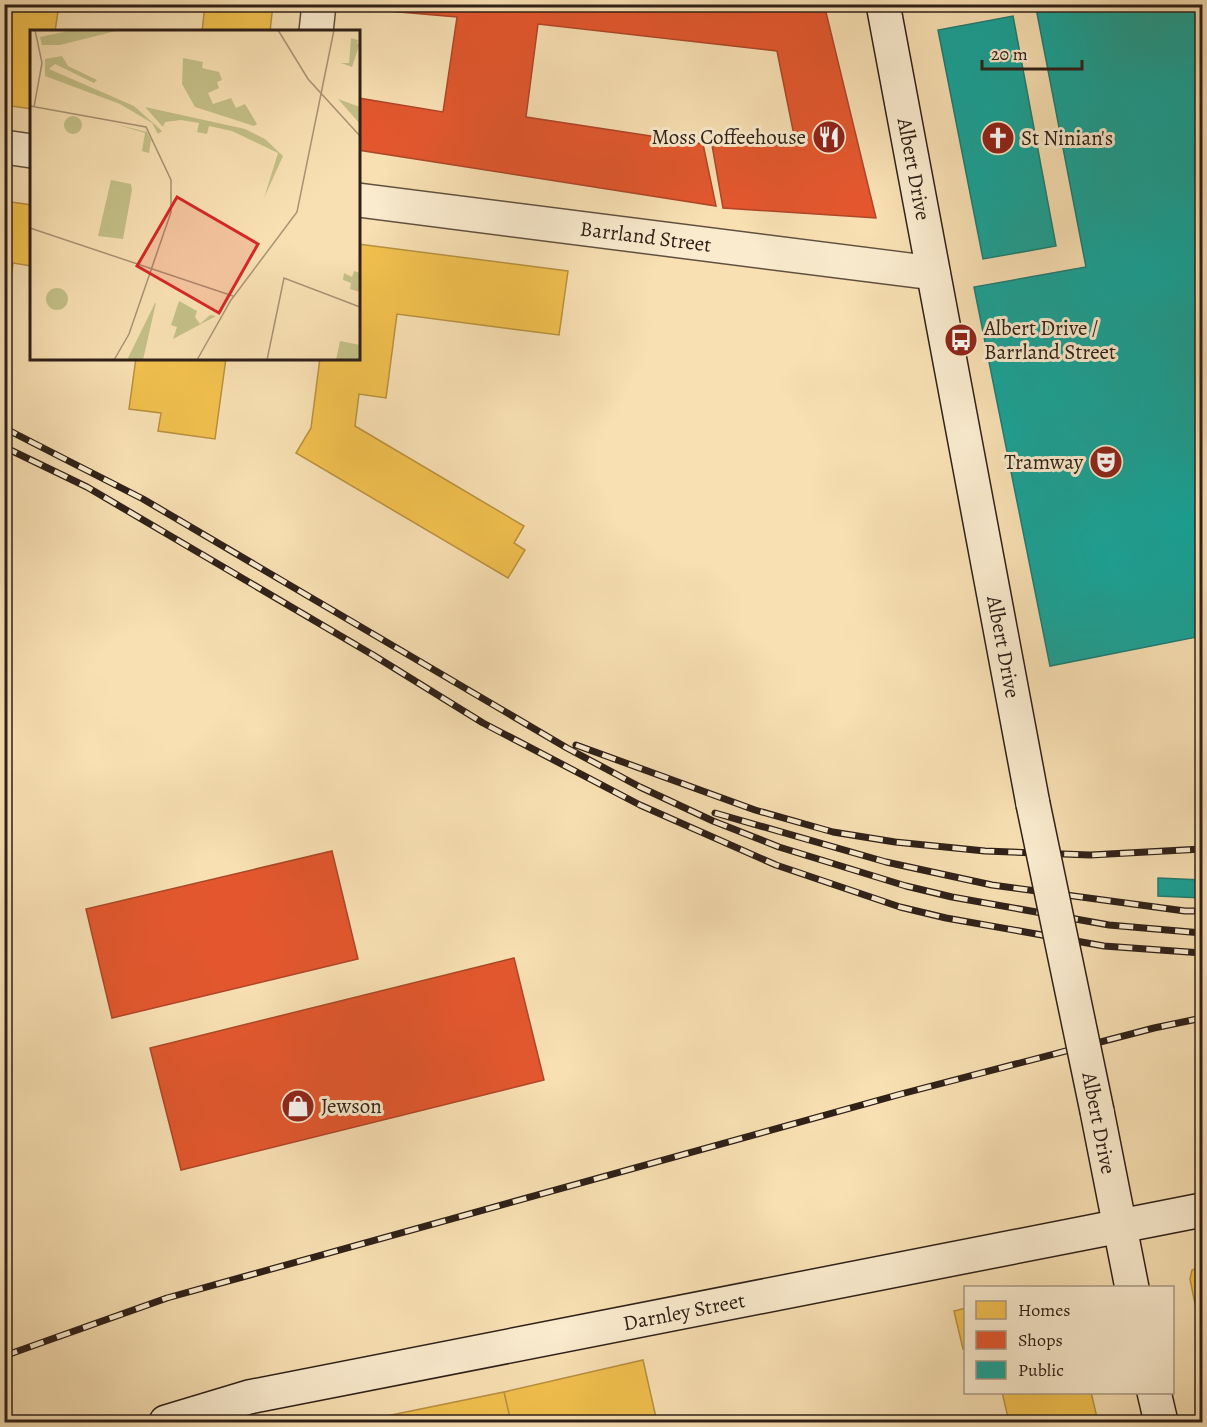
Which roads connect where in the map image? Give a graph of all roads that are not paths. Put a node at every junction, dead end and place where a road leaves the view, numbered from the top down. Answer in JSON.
{"nodes":[{"id":1,"x":319,"y":4,"type":"edge"},
{"id":2,"x":884,"y":4,"type":"edge"},
{"id":3,"x":316,"y":30,"type":"edge"},
{"id":4,"x":4,"y":147,"type":"edge"},
{"id":5,"x":30,"y":151,"type":"edge"},
{"id":6,"x":360,"y":200,"type":"edge"},
{"id":7,"x":933,"y":273,"type":"junction"},
{"id":8,"x":1203,"y":1210,"type":"edge"},
{"id":9,"x":1120,"y":1226,"type":"junction"},
{"id":10,"x":1132,"y":1286,"type":"edge"},
{"id":11,"x":1154,"y":1394,"type":"edge"},
{"id":12,"x":166,"y":1422,"type":"edge"},
{"id":13,"x":1161,"y":1422,"type":"edge"}],
"edges":[{"from":1,"to":3,"type":"street"},
{"from":2,"to":7,"type":"street","name":"Albert Drive"},
{"from":4,"to":5,"type":"street"},
{"from":6,"to":7,"type":"street","name":"Barrland Street"},
{"from":7,"to":9,"type":"street","name":"Albert Drive","bridge":true},
{"from":8,"to":9,"type":"street","name":"Darnley Street"},
{"from":9,"to":10,"type":"street","name":"Albert Drive"},
{"from":9,"to":12,"type":"street","name":"Darnley Street"},
{"from":11,"to":13,"type":"street"}]}
